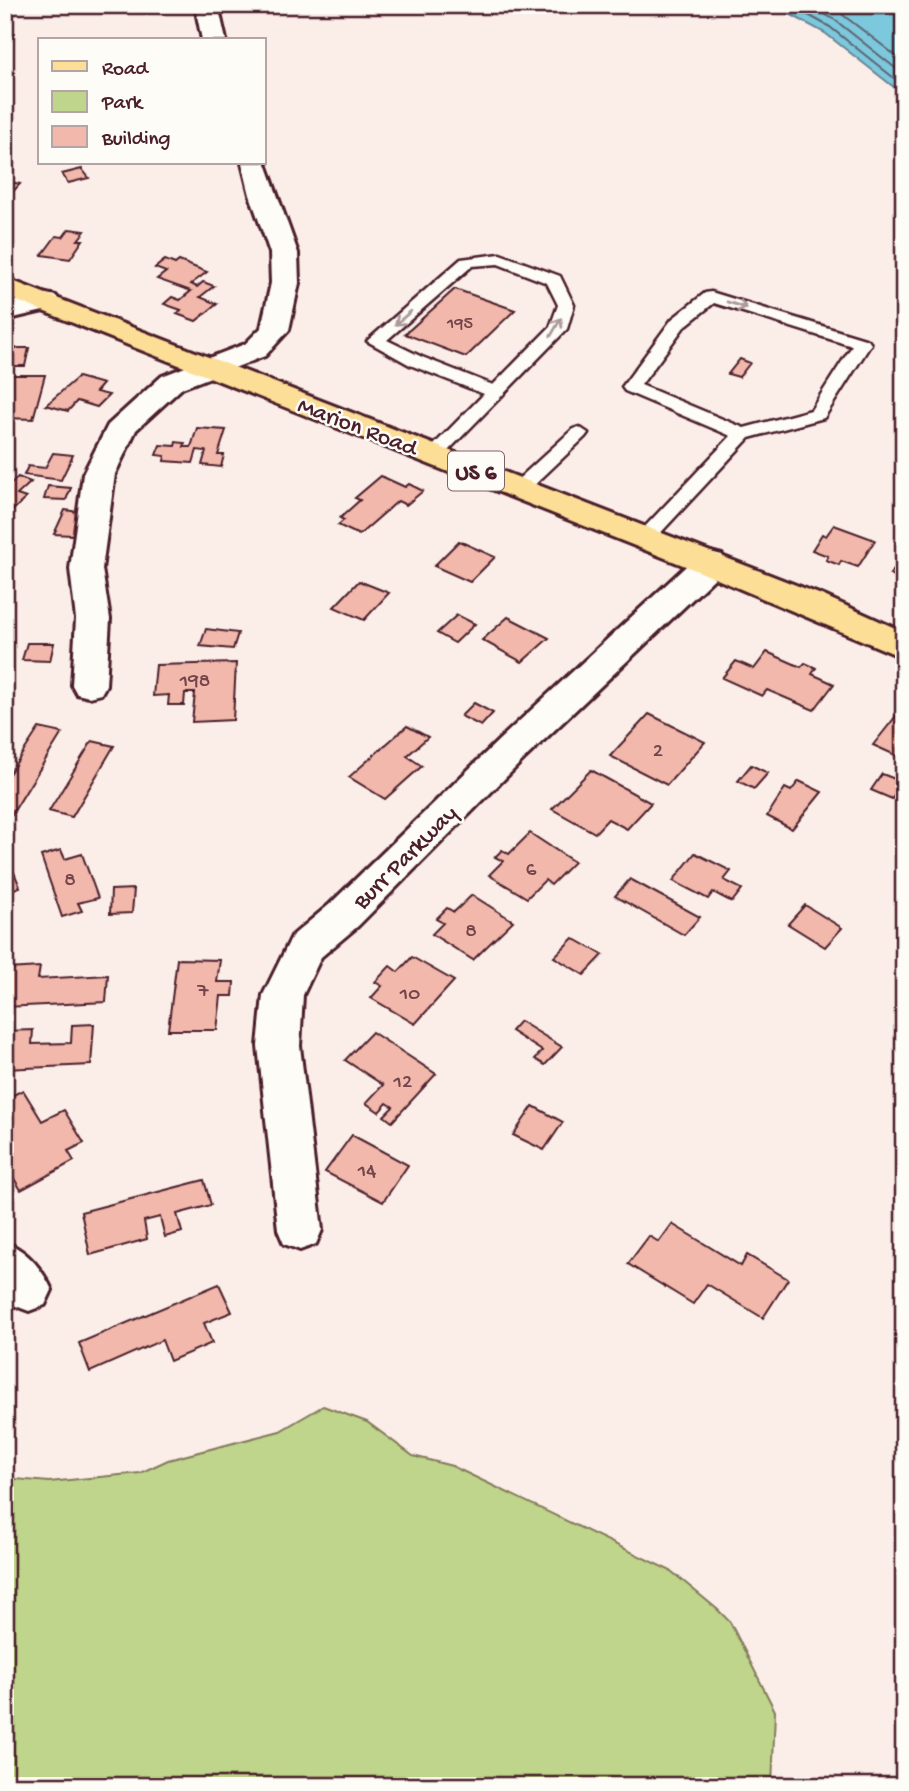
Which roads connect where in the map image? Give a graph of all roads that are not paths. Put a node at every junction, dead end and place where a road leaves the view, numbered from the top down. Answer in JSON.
{"nodes":[{"id":1,"x":207,"y":6,"type":"edge"},
{"id":2,"x":214,"y":38,"type":"edge"},
{"id":3,"x":256,"y":164,"type":"edge"},
{"id":4,"x":5,"y":286,"type":"edge"},
{"id":5,"x":46,"y":302,"type":"junction"},
{"id":6,"x":5,"y":312,"type":"edge"},
{"id":7,"x":211,"y":367,"type":"junction"},
{"id":8,"x":495,"y":391,"type":"junction"},
{"id":9,"x":579,"y":433,"type":"dead end"},
{"id":10,"x":743,"y":434,"type":"junction"},
{"id":11,"x":435,"y":455,"type":"junction"},
{"id":12,"x":520,"y":488,"type":"junction"},
{"id":13,"x":646,"y":537,"type":"junction"},
{"id":14,"x":709,"y":562,"type":"junction"},
{"id":15,"x":904,"y":646,"type":"edge"},
{"id":16,"x":89,"y":685,"type":"dead end"},
{"id":17,"x":300,"y":1230,"type":"dead end"}],
"edges":[{"from":1,"to":2,"type":"street"},
{"from":3,"to":7,"type":"street"},
{"from":4,"to":5,"type":"main road","name":"Marion Road","number":"US 6"},
{"from":5,"to":6,"type":"street"},
{"from":5,"to":7,"type":"main road","name":"Marion Road","number":"US 6"},
{"from":7,"to":11,"type":"main road","name":"Marion Road","number":"US 6"},
{"from":7,"to":16,"type":"street"},
{"from":8,"to":8,"type":"lane","one_way":true},
{"from":8,"to":11,"type":"lane"},
{"from":9,"to":12,"type":"lane"},
{"from":10,"to":10,"type":"lane","one_way":true},
{"from":10,"to":13,"type":"lane"},
{"from":11,"to":12,"type":"main road","name":"Marion Road","number":"US 6"},
{"from":12,"to":13,"type":"main road","name":"Marion Road","number":"US 6"},
{"from":13,"to":14,"type":"main road","name":"Marion Road","number":"US 6"},
{"from":14,"to":15,"type":"main road","name":"Marion Road","number":"US 6"},
{"from":14,"to":17,"type":"street","name":"Burr Parkway"}]}
